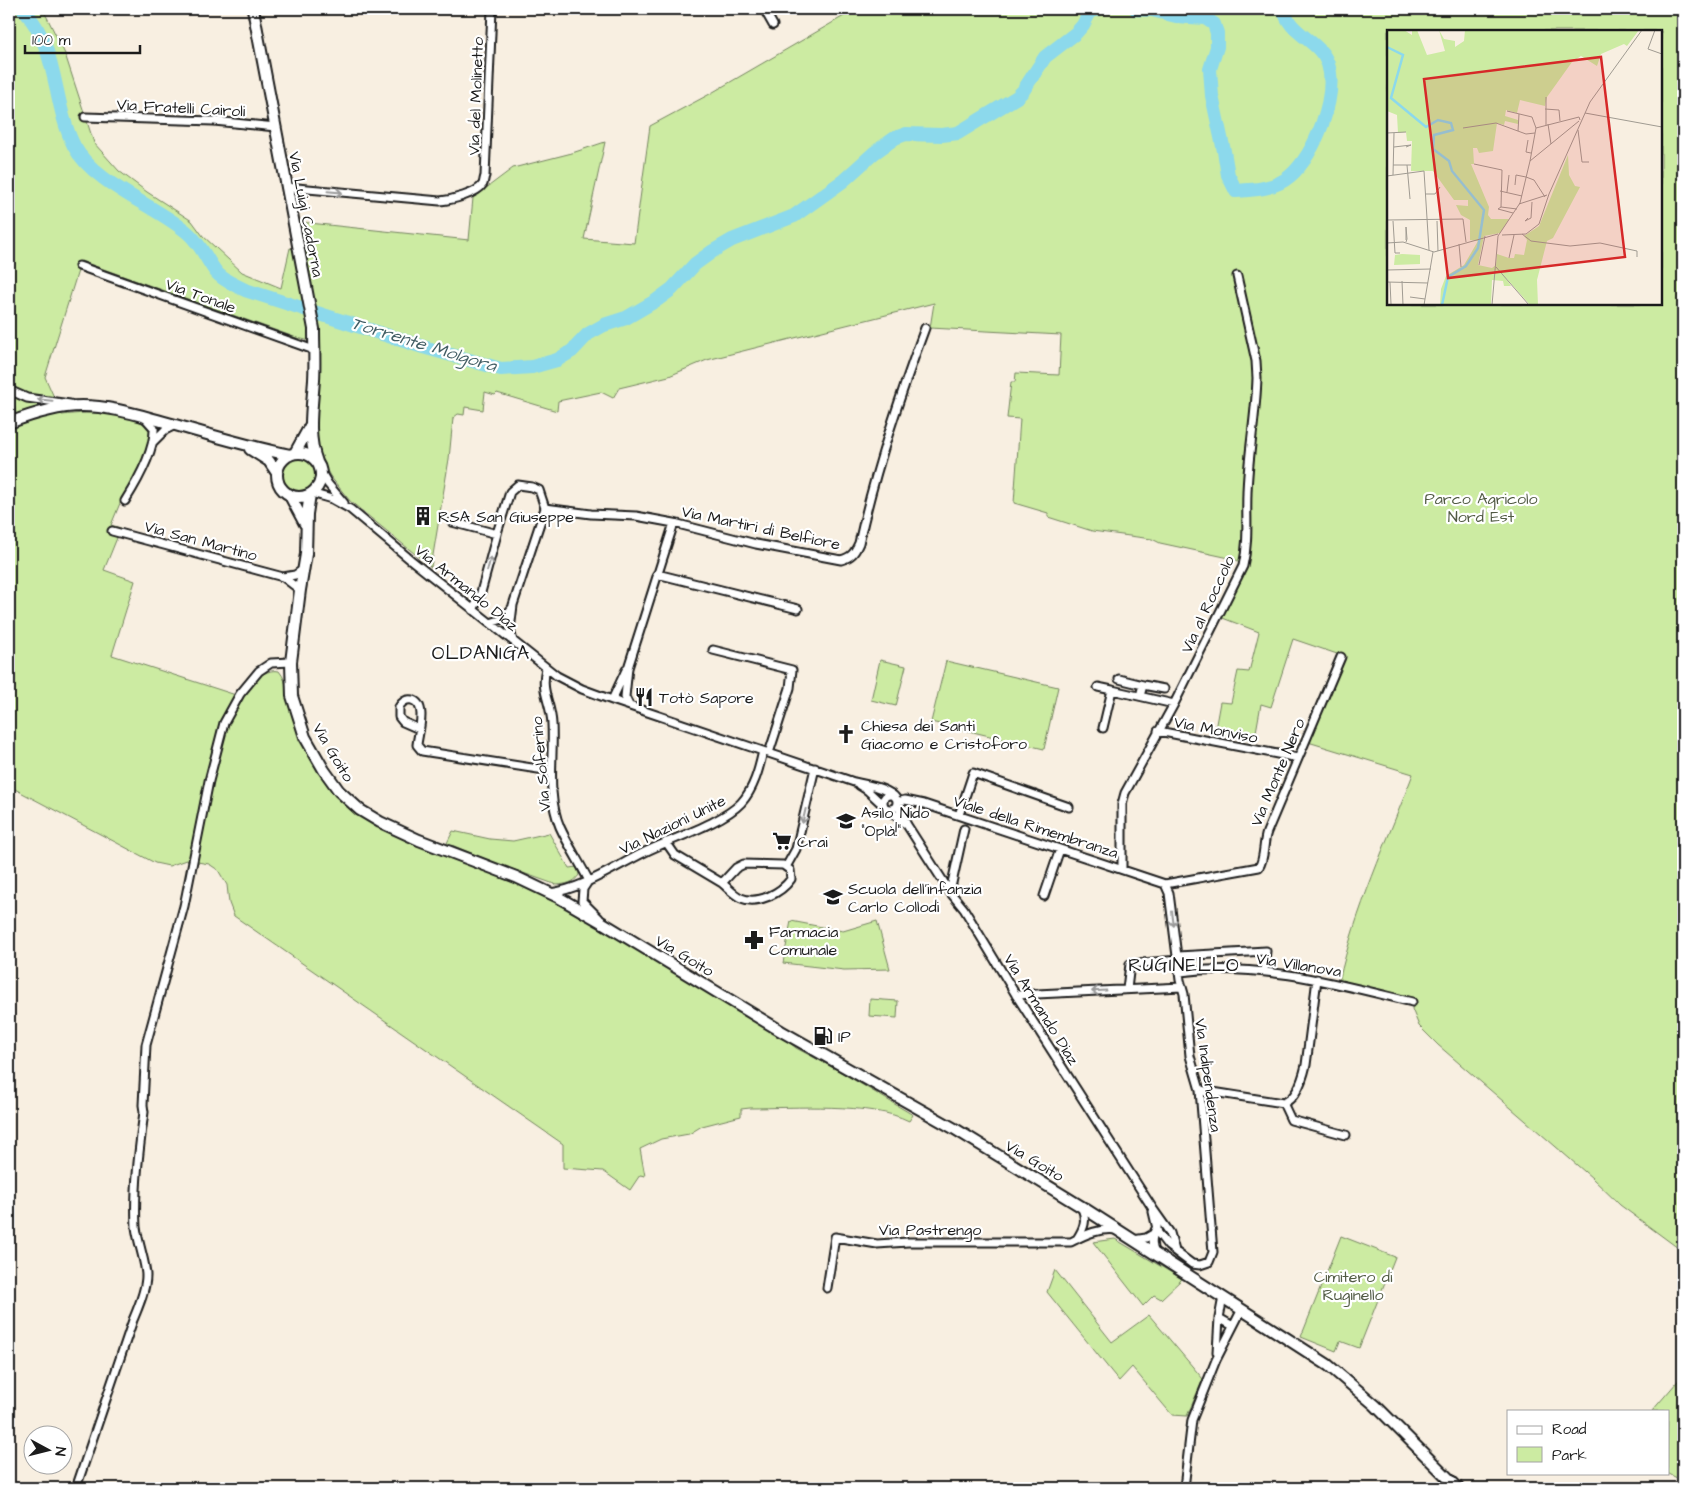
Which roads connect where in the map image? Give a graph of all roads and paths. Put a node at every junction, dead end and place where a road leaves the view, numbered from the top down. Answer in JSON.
{"nodes":[{"id":1,"x":252,"y":9,"type":"edge"},
{"id":2,"x":492,"y":9,"type":"edge"},
{"id":3,"x":764,"y":9,"type":"edge"},
{"id":4,"x":773,"y":25,"type":"dead end"},
{"id":5,"x":85,"y":117,"type":"dead end"},
{"id":6,"x":276,"y":127,"type":"junction"},
{"id":7,"x":286,"y":187,"type":"junction"},
{"id":8,"x":79,"y":266,"type":"dead end"},
{"id":9,"x":1237,"y":276,"type":"dead end"},
{"id":10,"x":925,"y":328,"type":"dead end"},
{"id":11,"x":314,"y":350,"type":"junction"},
{"id":12,"x":9,"y":390,"type":"edge"},
{"id":13,"x":9,"y":399,"type":"edge"},
{"id":14,"x":83,"y":406,"type":"junction"},
{"id":15,"x":144,"y":417,"type":"junction"},
{"id":16,"x":9,"y":423,"type":"edge"},
{"id":17,"x":175,"y":425,"type":"junction"},
{"id":18,"x":310,"y":426,"type":"junction"},
{"id":19,"x":152,"y":442,"type":"junction"},
{"id":20,"x":238,"y":444,"type":"junction"},
{"id":21,"x":292,"y":454,"type":"junction"},
{"id":22,"x":319,"y":467,"type":"junction"},
{"id":23,"x":277,"y":472,"type":"junction"},
{"id":24,"x":311,"y":493,"type":"junction"},
{"id":25,"x":289,"y":494,"type":"junction"},
{"id":26,"x":125,"y":501,"type":"dead end"},
{"id":27,"x":545,"y":508,"type":"junction"},
{"id":28,"x":350,"y":509,"type":"junction"},
{"id":29,"x":452,"y":522,"type":"dead end"},
{"id":30,"x":674,"y":523,"type":"junction"},
{"id":31,"x":306,"y":529,"type":"junction"},
{"id":32,"x":112,"y":530,"type":"dead end"},
{"id":33,"x":497,"y":534,"type":"junction"},
{"id":34,"x":304,"y":569,"type":"junction"},
{"id":35,"x":657,"y":574,"type":"junction"},
{"id":36,"x":283,"y":577,"type":"junction"},
{"id":37,"x":300,"y":590,"type":"junction"},
{"id":38,"x":513,"y":606,"type":"junction"},
{"id":39,"x":798,"y":609,"type":"dead end"},
{"id":40,"x":473,"y":610,"type":"junction"},
{"id":41,"x":490,"y":623,"type":"junction"},
{"id":42,"x":513,"y":641,"type":"junction"},
{"id":43,"x":713,"y":650,"type":"dead end"},
{"id":44,"x":1341,"y":657,"type":"dead end"},
{"id":45,"x":291,"y":662,"type":"junction"},
{"id":46,"x":546,"y":668,"type":"junction"},
{"id":47,"x":628,"y":668,"type":"junction"},
{"id":48,"x":1119,"y":679,"type":"dead end"},
{"id":49,"x":1143,"y":684,"type":"junction"},
{"id":50,"x":1098,"y":687,"type":"dead end"},
{"id":51,"x":1112,"y":690,"type":"junction"},
{"id":52,"x":1164,"y":690,"type":"dead end"},
{"id":53,"x":1140,"y":696,"type":"junction"},
{"id":54,"x":612,"y":700,"type":"junction"},
{"id":55,"x":1174,"y":704,"type":"junction"},
{"id":56,"x":629,"y":705,"type":"junction"},
{"id":57,"x":1103,"y":728,"type":"dead end"},
{"id":58,"x":419,"y":729,"type":"dead end"},
{"id":59,"x":1158,"y":731,"type":"junction"},
{"id":60,"x":766,"y":752,"type":"junction"},
{"id":61,"x":1298,"y":758,"type":"junction"},
{"id":62,"x":815,"y":768,"type":"junction"},
{"id":63,"x":551,"y":772,"type":"junction"},
{"id":64,"x":854,"y":782,"type":"junction"},
{"id":65,"x":896,"y":801,"type":"junction"},
{"id":66,"x":1069,"y":806,"type":"dead end"},
{"id":67,"x":886,"y":808,"type":"junction"},
{"id":68,"x":959,"y":815,"type":"junction"},
{"id":69,"x":906,"y":825,"type":"junction"},
{"id":70,"x":964,"y":829,"type":"dead end"},
{"id":71,"x":666,"y":842,"type":"junction"},
{"id":72,"x":1060,"y":849,"type":"junction"},
{"id":73,"x":786,"y":866,"type":"junction"},
{"id":74,"x":1122,"y":868,"type":"junction"},
{"id":75,"x":589,"y":881,"type":"junction"},
{"id":76,"x":722,"y":882,"type":"junction"},
{"id":77,"x":1165,"y":884,"type":"junction"},
{"id":78,"x":950,"y":892,"type":"junction"},
{"id":79,"x":550,"y":893,"type":"junction"},
{"id":80,"x":1044,"y":896,"type":"dead end"},
{"id":81,"x":603,"y":923,"type":"junction"},
{"id":82,"x":1178,"y":958,"type":"junction"},
{"id":83,"x":1264,"y":971,"type":"junction"},
{"id":84,"x":1180,"y":972,"type":"junction"},
{"id":85,"x":1317,"y":979,"type":"junction"},
{"id":86,"x":1182,"y":987,"type":"junction"},
{"id":87,"x":1127,"y":989,"type":"junction"},
{"id":88,"x":1016,"y":995,"type":"junction"},
{"id":89,"x":1412,"y":1002,"type":"dead end"},
{"id":90,"x":1200,"y":1090,"type":"junction"},
{"id":91,"x":1283,"y":1103,"type":"junction"},
{"id":92,"x":1346,"y":1135,"type":"dead end"},
{"id":93,"x":1082,"y":1206,"type":"junction"},
{"id":94,"x":1153,"y":1209,"type":"junction"},
{"id":95,"x":1164,"y":1225,"type":"junction"},
{"id":96,"x":1118,"y":1230,"type":"junction"},
{"id":97,"x":1154,"y":1232,"type":"junction"},
{"id":98,"x":1076,"y":1239,"type":"junction"},
{"id":99,"x":1133,"y":1240,"type":"junction"},
{"id":100,"x":1175,"y":1251,"type":"junction"},
{"id":101,"x":1155,"y":1254,"type":"junction"},
{"id":102,"x":1166,"y":1261,"type":"junction"},
{"id":103,"x":827,"y":1288,"type":"dead end"},
{"id":104,"x":1223,"y":1297,"type":"junction"},
{"id":105,"x":1242,"y":1309,"type":"junction"},
{"id":106,"x":1219,"y":1318,"type":"junction"},
{"id":107,"x":1233,"y":1326,"type":"junction"},
{"id":108,"x":1216,"y":1360,"type":"junction"},
{"id":109,"x":76,"y":1488,"type":"edge"},
{"id":110,"x":1184,"y":1488,"type":"edge"},
{"id":111,"x":1458,"y":1488,"type":"edge"}],
"edges":[{"from":1,"to":6,"type":"street","name":"Via Luigi Cadorna"},
{"from":7,"to":2,"type":"street","name":"Via del Molinetto","one_way":true},
{"from":3,"to":4,"type":"street"},
{"from":5,"to":6,"type":"street","name":"Via Fratelli Cairoli"},
{"from":6,"to":7,"type":"street","name":"Via Luigi Cadorna"},
{"from":7,"to":11,"type":"street","name":"Via Luigi Cadorna"},
{"from":8,"to":11,"type":"street","name":"Via Tonale"},
{"from":9,"to":55,"type":"street","name":"Via al Roccolo"},
{"from":10,"to":30,"type":"street","name":"Via Martiri di Belfiore"},
{"from":11,"to":18,"type":"street","name":"Via Luigi Cadorna"},
{"from":14,"to":12,"type":"street","one_way":true},
{"from":13,"to":16,"type":"street"},
{"from":14,"to":15,"type":"street"},
{"from":14,"to":16,"type":"street"},
{"from":15,"to":17,"type":"street"},
{"from":15,"to":19,"type":"street"},
{"from":17,"to":19,"type":"street"},
{"from":17,"to":20,"type":"street"},
{"from":18,"to":21,"type":"street","name":"Via Luigi Cadorna"},
{"from":18,"to":22,"type":"street","name":"Via Luigi Cadorna"},
{"from":19,"to":26,"type":"street"},
{"from":20,"to":21,"type":"street"},
{"from":20,"to":23,"type":"street"},
{"from":21,"to":22,"type":"street"},
{"from":21,"to":23,"type":"street"},
{"from":22,"to":24,"type":"street"},
{"from":22,"to":28,"type":"street","name":"Via Armando Diaz"},
{"from":23,"to":25,"type":"street"},
{"from":24,"to":25,"type":"street"},
{"from":24,"to":28,"type":"street","name":"Via Armando Diaz"},
{"from":24,"to":31,"type":"street","name":"Via Goito"},
{"from":25,"to":31,"type":"street","name":"Via Goito"},
{"from":27,"to":30,"type":"street","name":"Via Martiri di Belfiore"},
{"from":27,"to":33,"type":"street"},
{"from":27,"to":38,"type":"street"},
{"from":28,"to":40,"type":"street","name":"Via Armando Diaz"},
{"from":29,"to":33,"type":"street"},
{"from":30,"to":35,"type":"street"},
{"from":31,"to":34,"type":"street","name":"Via Goito"},
{"from":32,"to":36,"type":"street","name":"Via San Martino"},
{"from":40,"to":33,"type":"street","one_way":true},
{"from":34,"to":36,"type":"street"},
{"from":34,"to":37,"type":"street","name":"Via Goito"},
{"from":35,"to":39,"type":"street"},
{"from":35,"to":47,"type":"street"},
{"from":36,"to":37,"type":"street","name":"Via San Martino"},
{"from":37,"to":45,"type":"street","name":"Via Goito"},
{"from":38,"to":41,"type":"street"},
{"from":38,"to":42,"type":"street"},
{"from":40,"to":41,"type":"street","name":"Via Armando Diaz"},
{"from":41,"to":42,"type":"street","name":"Via Armando Diaz"},
{"from":42,"to":46,"type":"street","name":"Via Armando Diaz"},
{"from":43,"to":60,"type":"street","name":"Via Nazioni Unite"},
{"from":44,"to":61,"type":"street","name":"Via Monte Nero"},
{"from":45,"to":79,"type":"street","name":"Via Goito"},
{"from":45,"to":109,"type":"street"},
{"from":46,"to":54,"type":"street","name":"Via Armando Diaz"},
{"from":46,"to":63,"type":"street","name":"Via Solferino"},
{"from":47,"to":54,"type":"street"},
{"from":47,"to":56,"type":"street"},
{"from":48,"to":49,"type":"street"},
{"from":49,"to":52,"type":"street"},
{"from":49,"to":53,"type":"street"},
{"from":50,"to":51,"type":"street"},
{"from":51,"to":53,"type":"street"},
{"from":51,"to":57,"type":"street"},
{"from":53,"to":55,"type":"street"},
{"from":54,"to":56,"type":"street","name":"Via Armando Diaz"},
{"from":55,"to":59,"type":"street","name":"Via al Roccolo"},
{"from":56,"to":60,"type":"street","name":"Via Armando Diaz"},
{"from":58,"to":63,"type":"street"},
{"from":59,"to":61,"type":"street","name":"Via Monviso"},
{"from":59,"to":74,"type":"street","name":"Via al Roccolo"},
{"from":60,"to":62,"type":"street","name":"Via Armando Diaz"},
{"from":60,"to":71,"type":"street","name":"Via Nazioni Unite"},
{"from":61,"to":77,"type":"street","name":"Via Monte Nero"},
{"from":62,"to":64,"type":"street","name":"Via Armando Diaz"},
{"from":62,"to":73,"type":"street","one_way":true},
{"from":63,"to":75,"type":"street","name":"Via Solferino"},
{"from":64,"to":65,"type":"street","name":"Via Armando Diaz"},
{"from":64,"to":67,"type":"street","name":"Via Armando Diaz"},
{"from":65,"to":67,"type":"street"},
{"from":65,"to":67,"type":"street"},
{"from":65,"to":68,"type":"street","name":"Viale della Rimembranza"},
{"from":65,"to":69,"type":"street","name":"Via Armando Diaz"},
{"from":66,"to":68,"type":"street"},
{"from":67,"to":69,"type":"street","name":"Via Armando Diaz"},
{"from":68,"to":72,"type":"street","name":"Viale della Rimembranza"},
{"from":69,"to":78,"type":"street","name":"Via Armando Diaz"},
{"from":70,"to":78,"type":"street"},
{"from":71,"to":75,"type":"street","name":"Via Nazioni Unite"},
{"from":71,"to":76,"type":"street"},
{"from":72,"to":74,"type":"street","name":"Viale della Rimembranza"},
{"from":72,"to":80,"type":"street"},
{"from":73,"to":76,"type":"street"},
{"from":73,"to":76,"type":"street"},
{"from":74,"to":77,"type":"street","name":"Viale della Rimembranza"},
{"from":75,"to":79,"type":"street","name":"Via Nazioni Unite"},
{"from":75,"to":81,"type":"street"},
{"from":77,"to":82,"type":"street","name":"Via Indipendenza","one_way":true},
{"from":78,"to":88,"type":"street","name":"Via Armando Diaz"},
{"from":79,"to":81,"type":"street","name":"Via Goito"},
{"from":81,"to":93,"type":"street","name":"Via Goito"},
{"from":82,"to":83,"type":"street"},
{"from":82,"to":84,"type":"street","name":"Via Indipendenza"},
{"from":82,"to":87,"type":"street"},
{"from":83,"to":84,"type":"street","name":"Via Villanova"},
{"from":83,"to":85,"type":"street","name":"Via Villanova"},
{"from":84,"to":86,"type":"street","name":"Via Indipendenza"},
{"from":85,"to":89,"type":"street","name":"Via Villanova"},
{"from":85,"to":91,"type":"street"},
{"from":86,"to":87,"type":"street"},
{"from":86,"to":90,"type":"street","name":"Via Indipendenza"},
{"from":87,"to":88,"type":"street","one_way":true},
{"from":88,"to":94,"type":"street","name":"Via Armando Diaz"},
{"from":90,"to":91,"type":"street"},
{"from":90,"to":100,"type":"street","name":"Via Indipendenza"},
{"from":91,"to":92,"type":"street"},
{"from":93,"to":96,"type":"street","name":"Via Goito"},
{"from":93,"to":98,"type":"street"},
{"from":94,"to":95,"type":"street","name":"Via Armando Diaz"},
{"from":94,"to":97,"type":"street","name":"Via Armando Diaz"},
{"from":95,"to":97,"type":"street"},
{"from":95,"to":100,"type":"street","name":"Via Armando Diaz"},
{"from":96,"to":98,"type":"street","name":"Via Pastrengo"},
{"from":96,"to":99,"type":"street","name":"Via Goito"},
{"from":97,"to":99,"type":"street"},
{"from":97,"to":100,"type":"street","name":"Via Indipendenza"},
{"from":97,"to":101,"type":"street","name":"Via Armando Diaz"},
{"from":98,"to":103,"type":"street","name":"Via Pastrengo"},
{"from":99,"to":101,"type":"street","name":"Via Goito"},
{"from":100,"to":102,"type":"street"},
{"from":101,"to":102,"type":"street","name":"Via Goito"},
{"from":102,"to":104,"type":"street","name":"Via Goito"},
{"from":104,"to":105,"type":"street","name":"Via Goito"},
{"from":104,"to":106,"type":"street"},
{"from":105,"to":107,"type":"street"},
{"from":105,"to":111,"type":"street","name":"Via Goito"},
{"from":106,"to":107,"type":"street"},
{"from":106,"to":108,"type":"street"},
{"from":107,"to":108,"type":"street"},
{"from":108,"to":110,"type":"street"}]}
